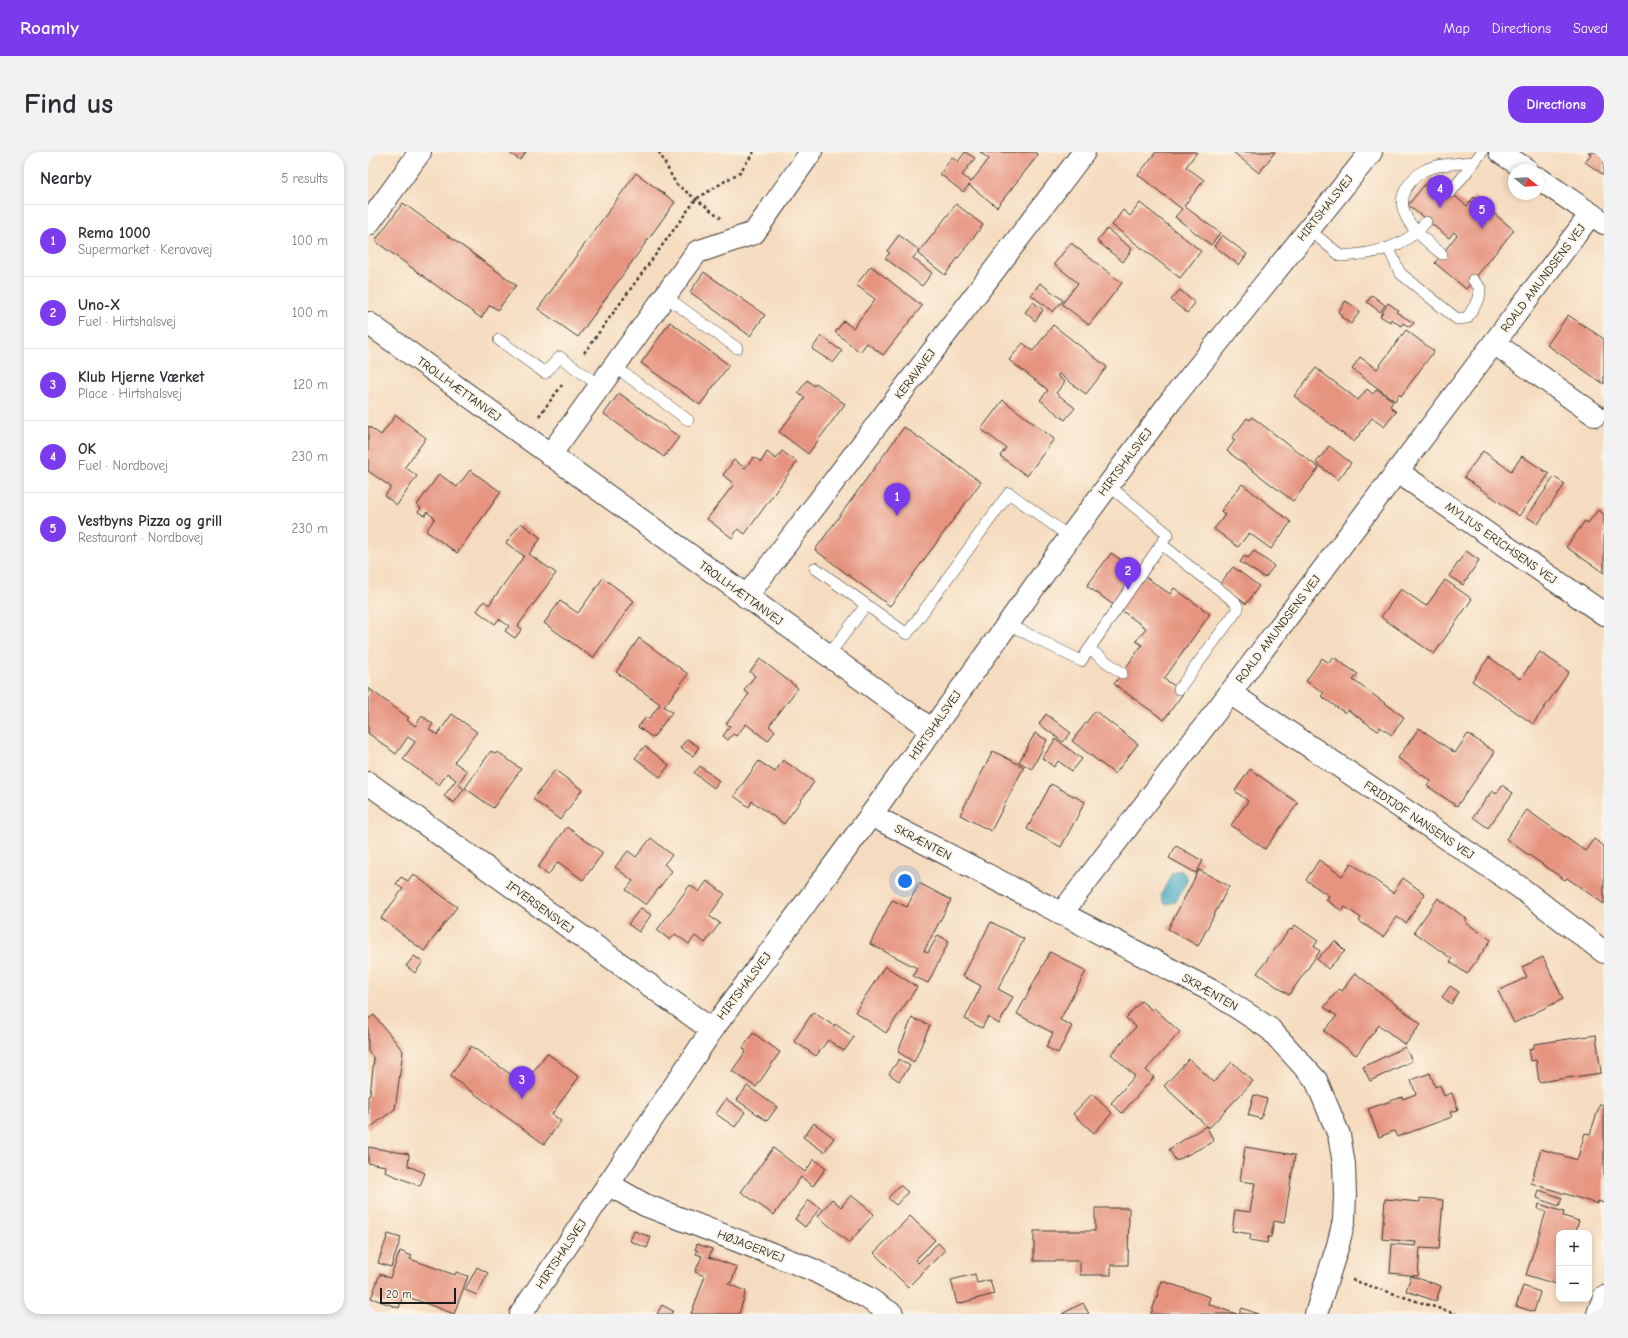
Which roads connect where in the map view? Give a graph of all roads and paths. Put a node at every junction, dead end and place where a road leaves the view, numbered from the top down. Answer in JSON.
{"nodes":[{"id":1,"x":420,"y":152,"type":"edge"},
{"id":2,"x":659,"y":152,"type":"edge"},
{"id":3,"x":754,"y":152,"type":"edge"},
{"id":4,"x":812,"y":152,"type":"edge"},
{"id":5,"x":1084,"y":152,"type":"edge"},
{"id":6,"x":1371,"y":152,"type":"edge"},
{"id":7,"x":1482,"y":152,"type":"edge"},
{"id":8,"x":1500,"y":152,"type":"edge"},
{"id":9,"x":1474,"y":162,"type":"junction"},
{"id":10,"x":1517,"y":164,"type":"edge"},
{"id":11,"x":1544,"y":182,"type":"edge"},
{"id":12,"x":1450,"y":192,"type":"dead end"},
{"id":13,"x":696,"y":199,"type":"junction"},
{"id":14,"x":1598,"y":218,"type":"edge"},
{"id":15,"x":1426,"y":222,"type":"dead end"},
{"id":16,"x":368,"y":224,"type":"edge"},
{"id":17,"x":1308,"y":229,"type":"junction"},
{"id":18,"x":1417,"y":233,"type":"junction"},
{"id":19,"x":737,"y":239,"type":"junction"},
{"id":20,"x":1389,"y":249,"type":"junction"},
{"id":21,"x":1442,"y":254,"type":"dead end"},
{"id":22,"x":1473,"y":280,"type":"dead end"},
{"id":23,"x":665,"y":296,"type":"junction"},
{"id":24,"x":368,"y":323,"type":"edge"},
{"id":25,"x":499,"y":340,"type":"dead end"},
{"id":26,"x":1494,"y":343,"type":"junction"},
{"id":27,"x":737,"y":348,"type":"dead end"},
{"id":28,"x":614,"y":366,"type":"junction"},
{"id":29,"x":574,"y":367,"type":"junction"},
{"id":30,"x":600,"y":386,"type":"junction"},
{"id":31,"x":1594,"y":414,"type":"dead end"},
{"id":32,"x":688,"y":420,"type":"dead end"},
{"id":33,"x":524,"y":436,"type":"junction"},
{"id":34,"x":550,"y":455,"type":"junction"},
{"id":35,"x":1398,"y":472,"type":"junction"},
{"id":36,"x":1108,"y":485,"type":"junction"},
{"id":37,"x":1070,"y":537,"type":"junction"},
{"id":38,"x":1161,"y":544,"type":"junction"},
{"id":39,"x":814,"y":568,"type":"dead end"},
{"id":40,"x":746,"y":597,"type":"junction"},
{"id":41,"x":866,"y":604,"type":"junction"},
{"id":42,"x":1604,"y":614,"type":"edge"},
{"id":43,"x":1008,"y":624,"type":"junction"},
{"id":44,"x":1089,"y":649,"type":"junction"},
{"id":45,"x":828,"y":656,"type":"junction"},
{"id":46,"x":1122,"y":673,"type":"dead end"},
{"id":47,"x":1179,"y":689,"type":"dead end"},
{"id":48,"x":1230,"y":693,"type":"junction"},
{"id":49,"x":932,"y":730,"type":"junction"},
{"id":50,"x":368,"y":783,"type":"edge"},
{"id":51,"x":872,"y":815,"type":"junction"},
{"id":52,"x":1060,"y":914,"type":"junction"},
{"id":53,"x":1604,"y":952,"type":"edge"},
{"id":54,"x":712,"y":1030,"type":"junction"},
{"id":55,"x":608,"y":1184,"type":"junction"},
{"id":56,"x":1330,"y":1273,"type":"junction"},
{"id":57,"x":1604,"y":1297,"type":"edge"},
{"id":58,"x":521,"y":1314,"type":"edge"},
{"id":59,"x":892,"y":1314,"type":"edge"},
{"id":60,"x":1316,"y":1314,"type":"edge"},
{"id":61,"x":1456,"y":1314,"type":"edge"},
{"id":62,"x":1598,"y":1314,"type":"edge"}],
"edges":[{"from":1,"to":16,"type":"street"},
{"from":2,"to":13,"type":"path"},
{"from":3,"to":13,"type":"path"},
{"from":4,"to":19,"type":"street"},
{"from":5,"to":40,"type":"street","name":"KERAVAVEJ"},
{"from":6,"to":17,"type":"street","name":"HIRTSHALSVEJ"},
{"from":7,"to":9,"type":"lane"},
{"from":8,"to":10,"type":"street"},
{"from":9,"to":12,"type":"lane"},
{"from":9,"to":18,"type":"lane"},
{"from":11,"to":14,"type":"street"},
{"from":13,"to":19,"type":"path"},
{"from":13,"to":29,"type":"path"},
{"from":14,"to":26,"type":"street","name":"ROALD AMUNDSENS VEJ"},
{"from":15,"to":18,"type":"lane"},
{"from":17,"to":20,"type":"lane"},
{"from":17,"to":36,"type":"street","name":"HIRTSHALSVEJ"},
{"from":18,"to":20,"type":"lane"},
{"from":18,"to":21,"type":"lane"},
{"from":19,"to":23,"type":"street"},
{"from":20,"to":22,"type":"lane"},
{"from":23,"to":27,"type":"lane"},
{"from":23,"to":28,"type":"street"},
{"from":24,"to":33,"type":"street","name":"TROLLHÆTTANVEJ"},
{"from":25,"to":29,"type":"lane"},
{"from":26,"to":31,"type":"street","name":"ROALD AMUNDSENS VEJ"},
{"from":26,"to":35,"type":"street","name":"ROALD AMUNDSENS VEJ"},
{"from":28,"to":30,"type":"street"},
{"from":28,"to":32,"type":"lane"},
{"from":29,"to":30,"type":"lane"},
{"from":29,"to":33,"type":"path"},
{"from":30,"to":34,"type":"street"},
{"from":33,"to":34,"type":"street","name":"TROLLHÆTTANVEJ"},
{"from":34,"to":40,"type":"street","name":"TROLLHÆTTANVEJ"},
{"from":35,"to":42,"type":"street","name":"MYLIUS ERICHSENS VEJ"},
{"from":35,"to":48,"type":"street","name":"ROALD AMUNDSENS VEJ"},
{"from":36,"to":37,"type":"street","name":"HIRTSHALSVEJ"},
{"from":36,"to":38,"type":"lane"},
{"from":37,"to":41,"type":"lane"},
{"from":37,"to":43,"type":"street","name":"HIRTSHALSVEJ"},
{"from":38,"to":44,"type":"lane"},
{"from":38,"to":47,"type":"lane"},
{"from":39,"to":41,"type":"lane"},
{"from":40,"to":45,"type":"street","name":"TROLLHÆTTANVEJ"},
{"from":41,"to":45,"type":"lane"},
{"from":43,"to":44,"type":"lane"},
{"from":43,"to":49,"type":"street","name":"HIRTSHALSVEJ"},
{"from":44,"to":46,"type":"lane"},
{"from":45,"to":49,"type":"street","name":"TROLLHÆTTANVEJ"},
{"from":48,"to":52,"type":"street","name":"ROALD AMUNDSENS VEJ"},
{"from":48,"to":53,"type":"street","name":"FRIDTJOF NANSENS VEJ"},
{"from":49,"to":51,"type":"street","name":"HIRTSHALSVEJ"},
{"from":50,"to":54,"type":"street","name":"IFVERSENSVEJ"},
{"from":51,"to":52,"type":"street","name":"SKRÆNTEN"},
{"from":51,"to":54,"type":"street","name":"HIRTSHALSVEJ"},
{"from":52,"to":56,"type":"street","name":"SKRÆNTEN"},
{"from":54,"to":55,"type":"street","name":"HIRTSHALSVEJ"},
{"from":55,"to":58,"type":"street","name":"HIRTSHALSVEJ"},
{"from":55,"to":59,"type":"street","name":"HØJAGERVEJ"},
{"from":56,"to":60,"type":"street","name":"SKRÆNTEN"},
{"from":56,"to":61,"type":"path"},
{"from":57,"to":62,"type":"street"}]}
